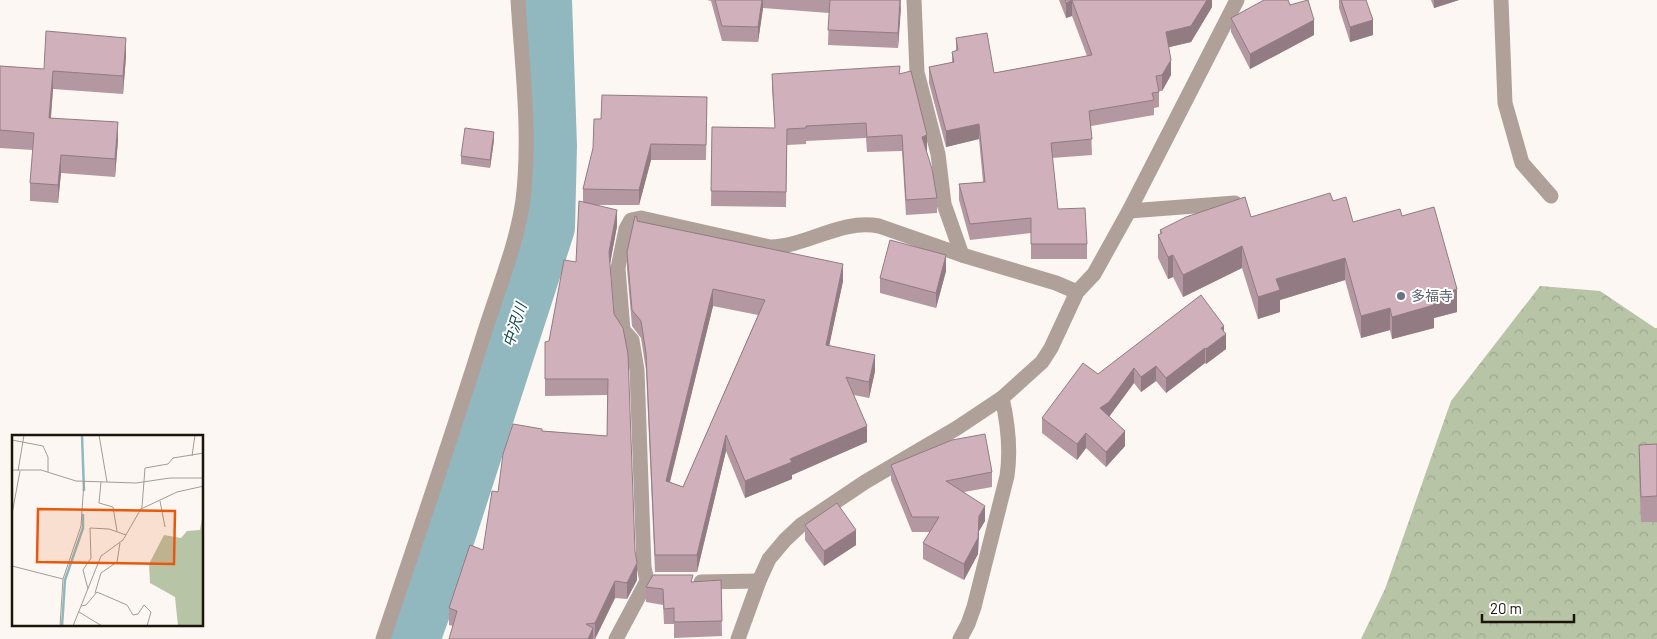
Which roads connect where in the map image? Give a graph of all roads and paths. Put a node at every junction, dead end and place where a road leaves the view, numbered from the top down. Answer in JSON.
{"nodes":[{"id":1,"x":518,"y":0,"type":"edge"},
{"id":2,"x":914,"y":0,"type":"edge"},
{"id":3,"x":1237,"y":0,"type":"edge"},
{"id":4,"x":1501,"y":0,"type":"edge"},
{"id":5,"x":1551,"y":196,"type":"dead end"},
{"id":6,"x":1235,"y":203,"type":"edge"},
{"id":7,"x":1129,"y":211,"type":"junction"},
{"id":8,"x":962,"y":255,"type":"junction"},
{"id":9,"x":1077,"y":292,"type":"junction"},
{"id":10,"x":1002,"y":398,"type":"junction"},
{"id":11,"x":759,"y":580,"type":"junction"},
{"id":12,"x":647,"y":582,"type":"junction"},
{"id":13,"x":664,"y":582,"type":"edge"},
{"id":14,"x":689,"y":582,"type":"edge"},
{"id":15,"x":383,"y":639,"type":"edge"},
{"id":16,"x":616,"y":639,"type":"edge"},
{"id":17,"x":738,"y":639,"type":"edge"},
{"id":18,"x":960,"y":639,"type":"edge"}],
"edges":[{"from":1,"to":15,"type":"street"},
{"from":2,"to":8,"type":"street"},
{"from":3,"to":7,"type":"street"},
{"from":4,"to":5,"type":"street"},
{"from":6,"to":7,"type":"street"},
{"from":7,"to":9,"type":"street"},
{"from":8,"to":9,"type":"street"},
{"from":8,"to":12,"type":"street"},
{"from":9,"to":10,"type":"street"},
{"from":10,"to":11,"type":"street"},
{"from":10,"to":18,"type":"street"},
{"from":11,"to":14,"type":"street"},
{"from":11,"to":17,"type":"street"},
{"from":12,"to":13,"type":"street"},
{"from":12,"to":16,"type":"street"}]}
